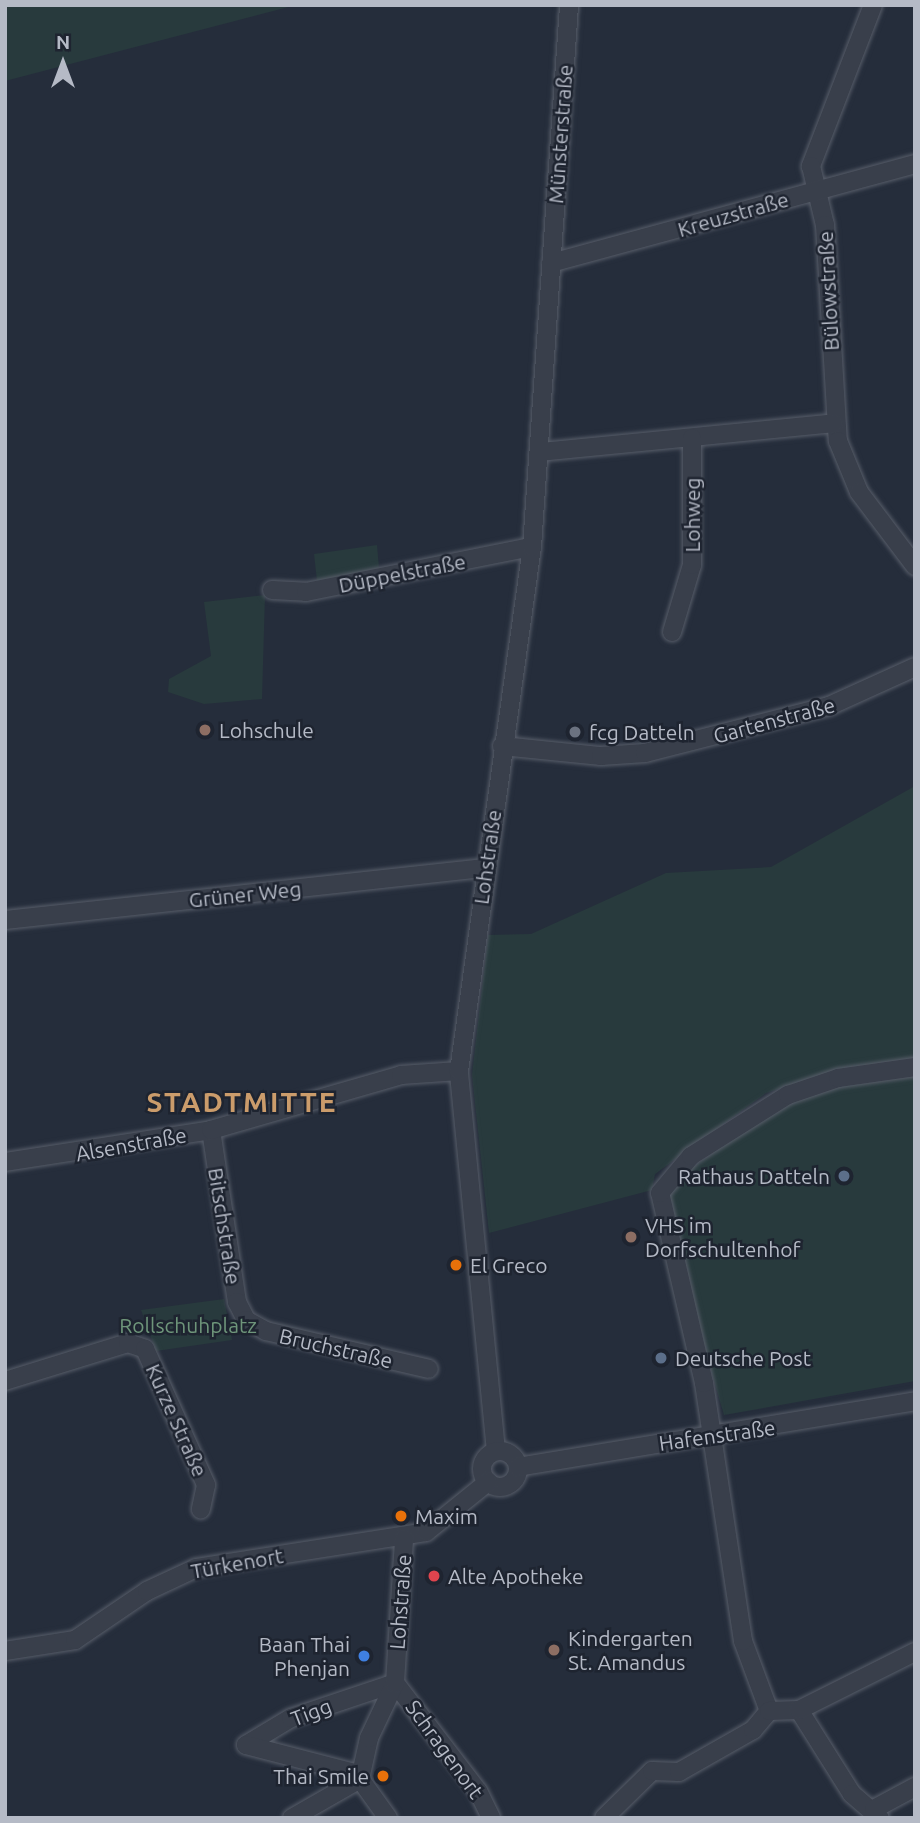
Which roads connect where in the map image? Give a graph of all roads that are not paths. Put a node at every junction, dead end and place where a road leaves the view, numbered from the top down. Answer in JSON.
{"nodes":[{"id":1,"x":569,"y":5,"type":"edge"},
{"id":2,"x":873,"y":5,"type":"edge"},
{"id":3,"x":915,"y":164,"type":"edge"},
{"id":4,"x":817,"y":190,"type":"junction"},
{"id":5,"x":551,"y":263,"type":"junction"},
{"id":6,"x":834,"y":423,"type":"junction"},
{"id":7,"x":692,"y":438,"type":"junction"},
{"id":8,"x":540,"y":452,"type":"junction"},
{"id":9,"x":532,"y":547,"type":"junction"},
{"id":10,"x":915,"y":566,"type":"edge"},
{"id":11,"x":272,"y":590,"type":"dead end"},
{"id":12,"x":672,"y":632,"type":"dead end"},
{"id":13,"x":915,"y":667,"type":"edge"},
{"id":14,"x":502,"y":746,"type":"junction"},
{"id":15,"x":485,"y":868,"type":"junction"},
{"id":16,"x":5,"y":920,"type":"edge"},
{"id":17,"x":915,"y":1067,"type":"edge"},
{"id":18,"x":459,"y":1071,"type":"junction"},
{"id":19,"x":211,"y":1130,"type":"junction"},
{"id":20,"x":5,"y":1162,"type":"edge"},
{"id":21,"x":246,"y":1320,"type":"joint"},
{"id":22,"x":429,"y":1369,"type":"dead end"},
{"id":23,"x":5,"y":1381,"type":"edge"},
{"id":24,"x":915,"y":1401,"type":"edge"},
{"id":25,"x":713,"y":1437,"type":"junction"},
{"id":26,"x":496,"y":1451,"type":"junction"},
{"id":27,"x":518,"y":1467,"type":"junction"},
{"id":28,"x":488,"y":1482,"type":"junction"},
{"id":29,"x":201,"y":1508,"type":"dead end"},
{"id":30,"x":404,"y":1538,"type":"junction"},
{"id":31,"x":5,"y":1651,"type":"edge"},
{"id":32,"x":915,"y":1653,"type":"edge"},
{"id":33,"x":395,"y":1684,"type":"junction"},
{"id":34,"x":799,"y":1710,"type":"junction"},
{"id":35,"x":769,"y":1711,"type":"junction"},
{"id":36,"x":359,"y":1777,"type":"junction"},
{"id":37,"x":915,"y":1787,"type":"edge"},
{"id":38,"x":877,"y":1813,"type":"edge"},
{"id":39,"x":292,"y":1818,"type":"edge"},
{"id":40,"x":388,"y":1818,"type":"edge"},
{"id":41,"x":491,"y":1818,"type":"edge"},
{"id":42,"x":604,"y":1818,"type":"edge"}],
"edges":[{"from":1,"to":5,"type":"street","name":"Münsterstraße"},
{"from":2,"to":4,"type":"street","name":"Bülowstraße"},
{"from":3,"to":4,"type":"street","name":"Kreuzstraße"},
{"from":4,"to":5,"type":"street","name":"Kreuzstraße"},
{"from":4,"to":6,"type":"street","name":"Bülowstraße"},
{"from":5,"to":8,"type":"street","name":"Lohstraße"},
{"from":6,"to":7,"type":"street"},
{"from":6,"to":10,"type":"street","name":"Bülowstraße"},
{"from":7,"to":8,"type":"street"},
{"from":7,"to":12,"type":"street","name":"Lohweg"},
{"from":8,"to":9,"type":"street","name":"Lohstraße"},
{"from":9,"to":11,"type":"street","name":"Düppelstraße"},
{"from":9,"to":14,"type":"street","name":"Lohstraße"},
{"from":13,"to":14,"type":"street","name":"Gartenstraße"},
{"from":14,"to":15,"type":"street","name":"Lohstraße"},
{"from":15,"to":16,"type":"street","name":"Grüner Weg"},
{"from":15,"to":18,"type":"street","name":"Lohstraße"},
{"from":17,"to":25,"type":"street"},
{"from":18,"to":19,"type":"street","name":"Alsenstraße"},
{"from":18,"to":26,"type":"street","name":"Lohstraße"},
{"from":19,"to":20,"type":"street","name":"Alsenstraße"},
{"from":19,"to":21,"type":"street","name":"Bitschstraße"},
{"from":21,"to":22,"type":"street","name":"Bruchstraße"},
{"from":23,"to":29,"type":"street","name":"Kurze Straße"},
{"from":24,"to":25,"type":"street","name":"Hafenstraße"},
{"from":25,"to":27,"type":"street","name":"Hafenstraße"},
{"from":25,"to":35,"type":"street"},
{"from":26,"to":27,"type":"street"},
{"from":26,"to":28,"type":"street","name":"Lohstraße"},
{"from":27,"to":28,"type":"street","name":"Lohstraße"},
{"from":28,"to":30,"type":"street","name":"Lohstraße"},
{"from":30,"to":31,"type":"street","name":"Türkenort"},
{"from":30,"to":33,"type":"street","name":"Lohstraße"},
{"from":32,"to":34,"type":"street"},
{"from":33,"to":36,"type":"street"},
{"from":33,"to":36,"type":"street","name":"Tigg"},
{"from":33,"to":41,"type":"street","name":"Schragenort"},
{"from":34,"to":35,"type":"street"},
{"from":34,"to":38,"type":"street"},
{"from":35,"to":42,"type":"street"},
{"from":36,"to":39,"type":"street"},
{"from":36,"to":40,"type":"street"},
{"from":37,"to":38,"type":"street"}]}
